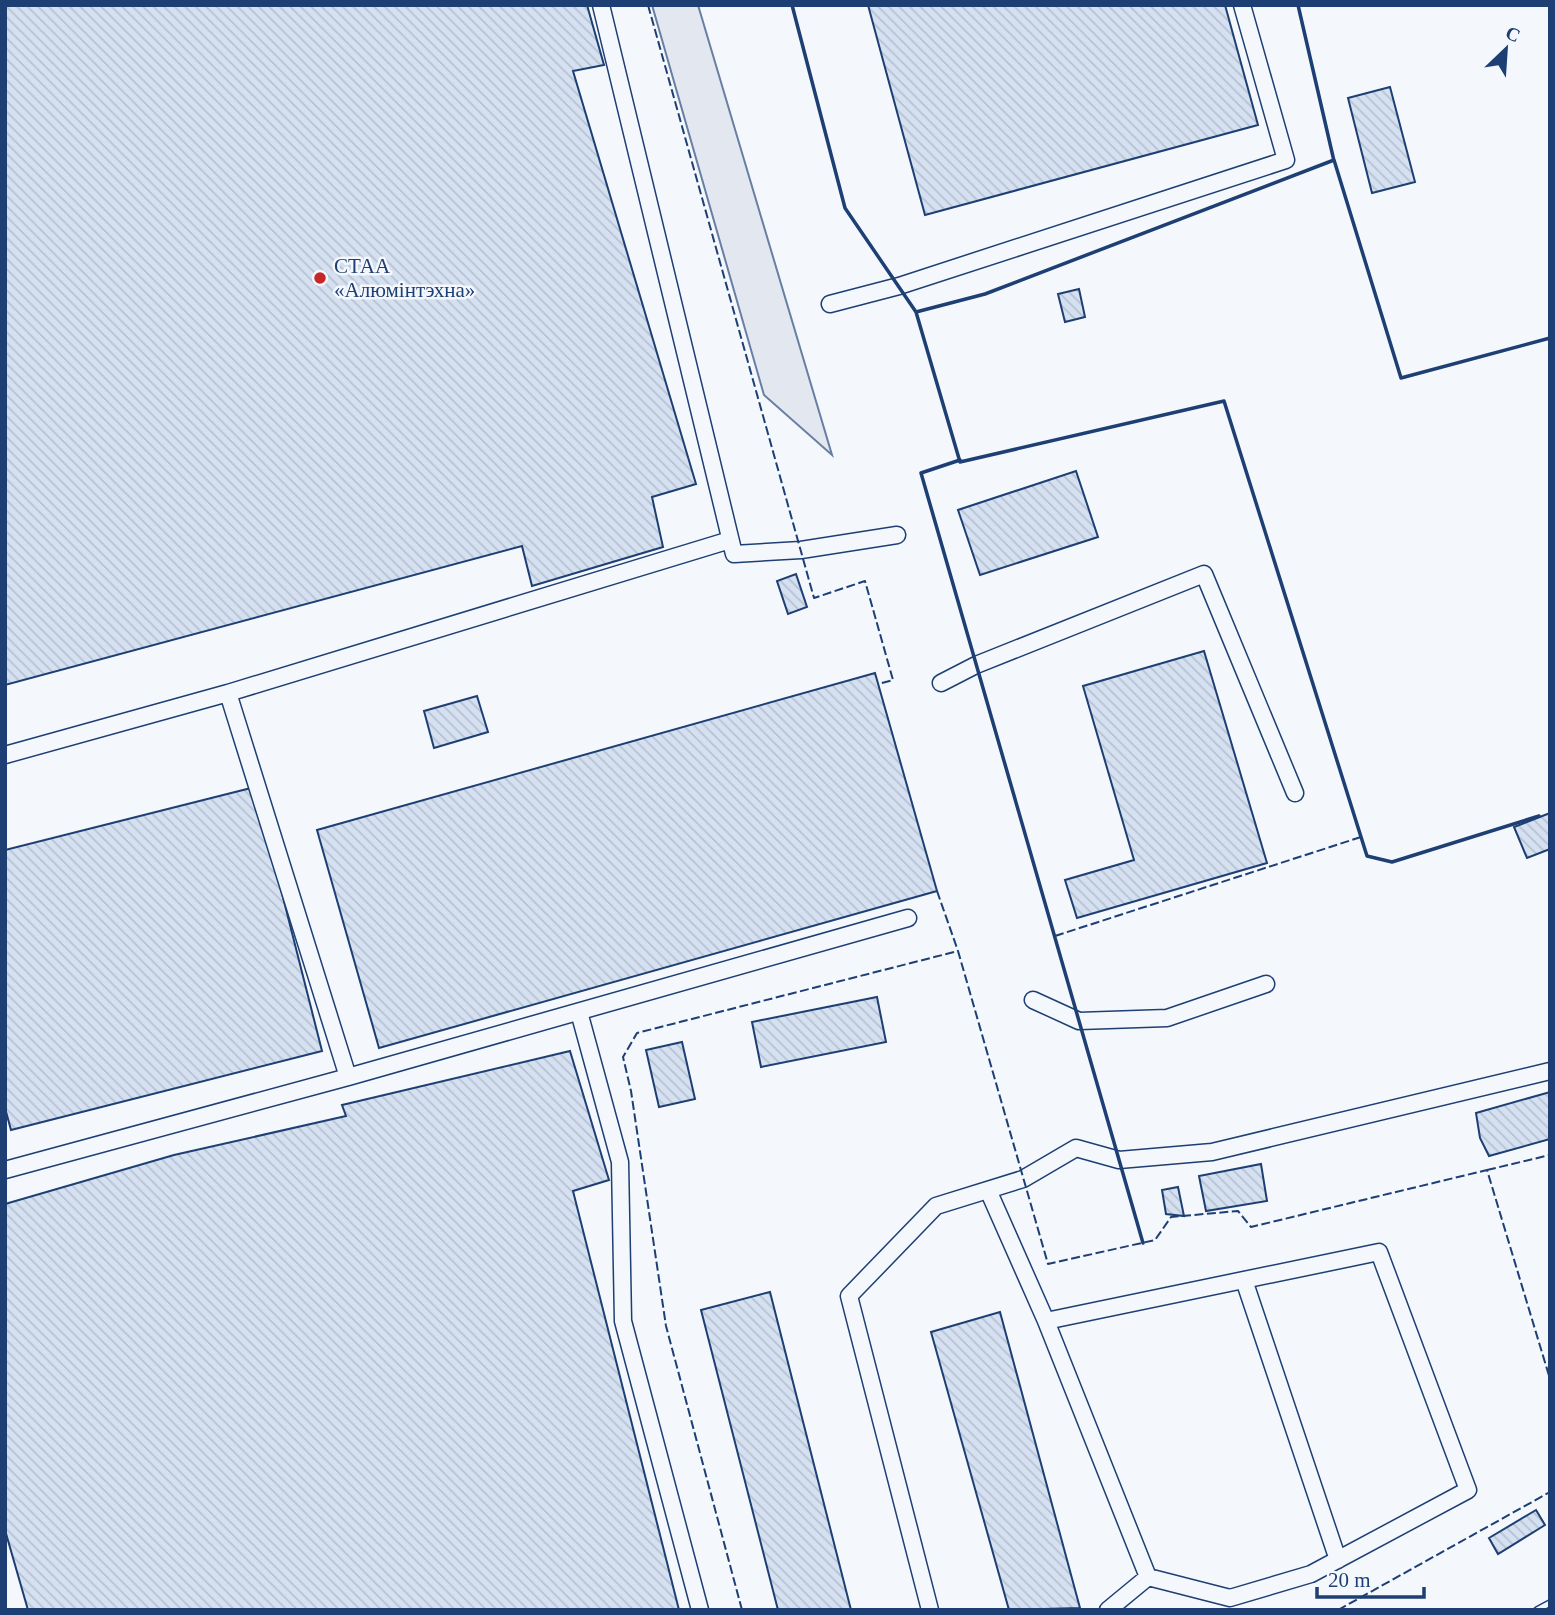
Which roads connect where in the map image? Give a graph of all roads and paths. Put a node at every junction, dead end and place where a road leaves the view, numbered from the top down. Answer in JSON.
{"nodes":[{"id":1,"x":601,"y":5,"type":"edge"},
{"id":2,"x":1242,"y":5,"type":"edge"},
{"id":3,"x":830,"y":304,"type":"dead end"},
{"id":4,"x":897,"y":535,"type":"dead end"},
{"id":5,"x":730,"y":540,"type":"junction"},
{"id":6,"x":941,"y":683,"type":"dead end"},
{"id":7,"x":228,"y":693,"type":"junction"},
{"id":8,"x":5,"y":755,"type":"edge"},
{"id":9,"x":1295,"y":793,"type":"dead end"},
{"id":10,"x":908,"y":918,"type":"dead end"},
{"id":11,"x":1266,"y":984,"type":"dead end"},
{"id":12,"x":1033,"y":1000,"type":"dead end"},
{"id":13,"x":579,"y":1012,"type":"junction"},
{"id":14,"x":1550,"y":1071,"type":"edge"},
{"id":15,"x":348,"y":1077,"type":"junction"},
{"id":16,"x":5,"y":1170,"type":"edge"},
{"id":17,"x":988,"y":1190,"type":"junction"},
{"id":18,"x":1244,"y":1280,"type":"junction"},
{"id":19,"x":1046,"y":1321,"type":"junction"},
{"id":20,"x":1338,"y":1560,"type":"junction"},
{"id":21,"x":1148,"y":1577,"type":"junction"},
{"id":22,"x":700,"y":1610,"type":"edge"},
{"id":23,"x":930,"y":1610,"type":"edge"},
{"id":24,"x":1108,"y":1610,"type":"edge"}],
"edges":[{"from":1,"to":5,"type":"lane"},
{"from":2,"to":3,"type":"lane"},
{"from":4,"to":5,"type":"lane"},
{"from":5,"to":7,"type":"lane"},
{"from":6,"to":9,"type":"lane"},
{"from":7,"to":8,"type":"lane"},
{"from":7,"to":15,"type":"lane"},
{"from":10,"to":13,"type":"lane"},
{"from":11,"to":12,"type":"lane"},
{"from":13,"to":15,"type":"lane"},
{"from":13,"to":22,"type":"lane"},
{"from":14,"to":17,"type":"lane"},
{"from":15,"to":16,"type":"lane"},
{"from":17,"to":19,"type":"lane"},
{"from":17,"to":23,"type":"lane"},
{"from":18,"to":19,"type":"lane"},
{"from":18,"to":20,"type":"lane"},
{"from":18,"to":20,"type":"lane"},
{"from":19,"to":21,"type":"lane"},
{"from":20,"to":21,"type":"lane"},
{"from":21,"to":24,"type":"lane"}]}
